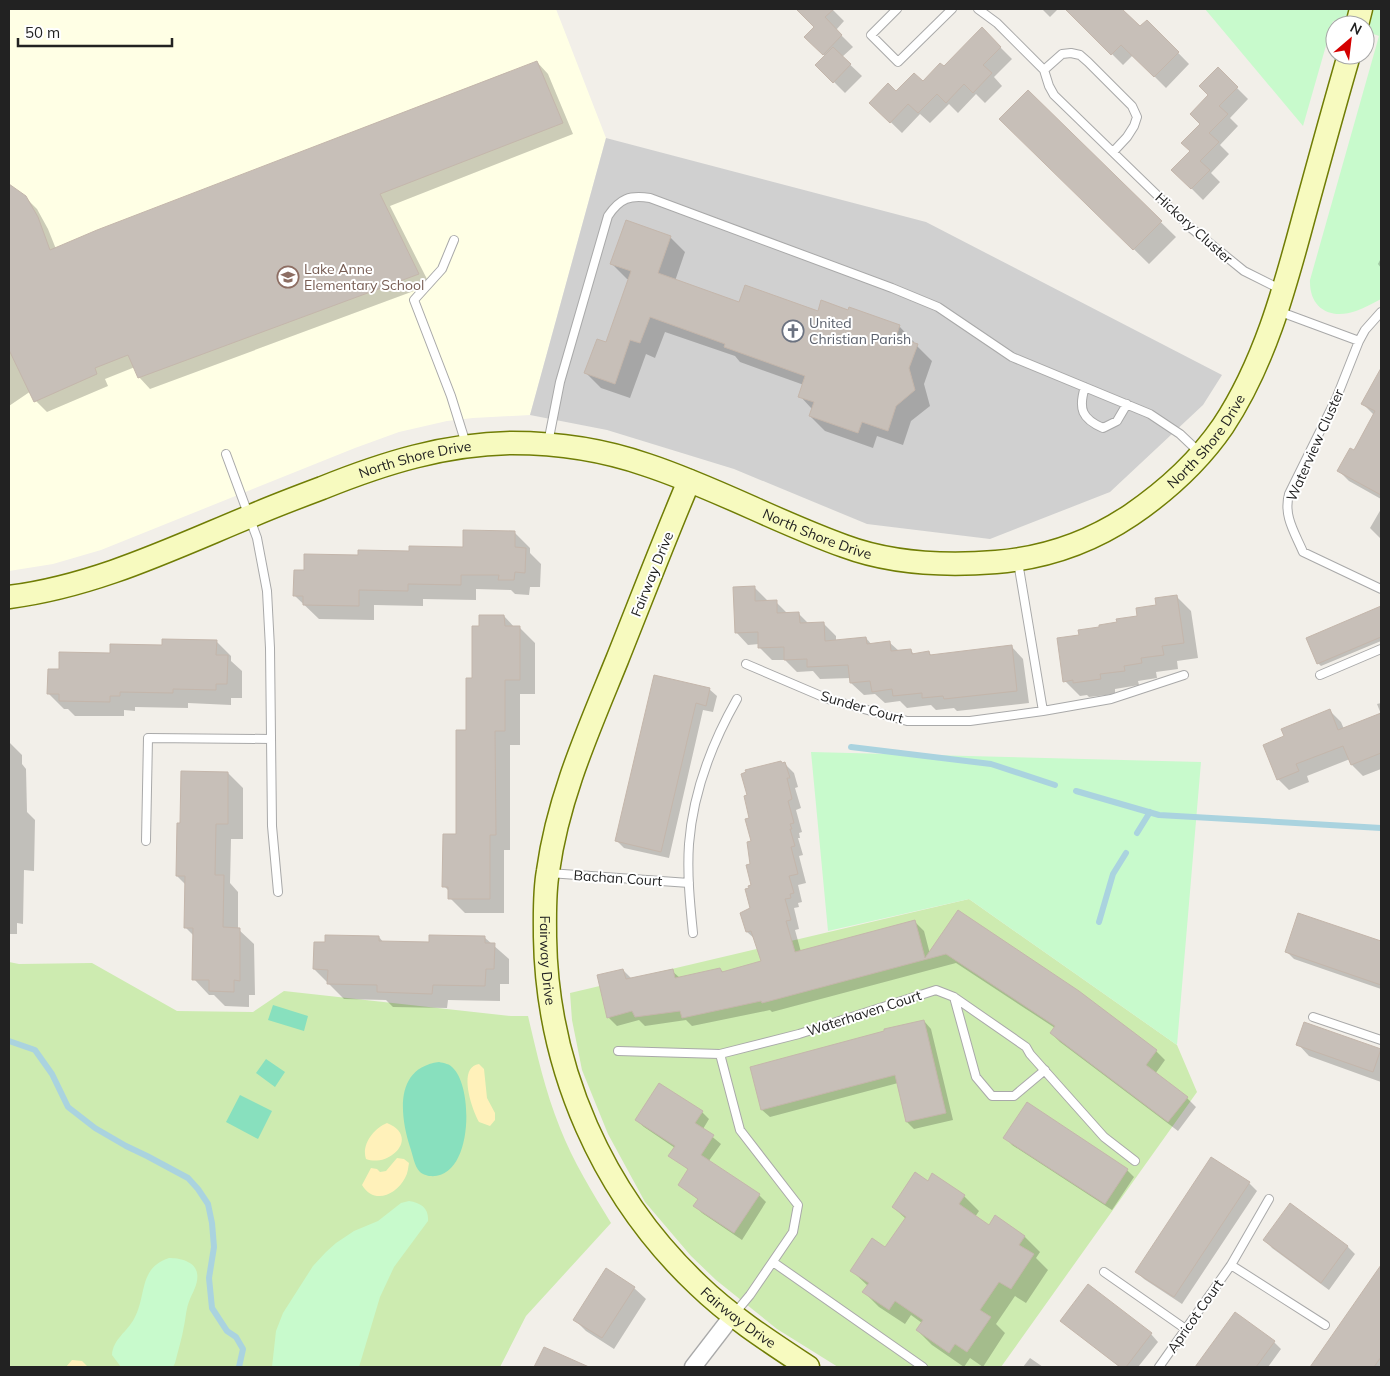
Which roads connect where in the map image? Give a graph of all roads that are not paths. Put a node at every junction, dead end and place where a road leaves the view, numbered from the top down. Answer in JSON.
{"nodes":[{"id":1,"x":897,"y":9,"type":"edge"},
{"id":2,"x":952,"y":9,"type":"edge"},
{"id":3,"x":978,"y":9,"type":"edge"},
{"id":4,"x":1345,"y":65,"type":"edge"},
{"id":5,"x":1044,"y":70,"type":"junction"},
{"id":6,"x":1113,"y":152,"type":"junction"},
{"id":7,"x":454,"y":240,"type":"dead end"},
{"id":8,"x":1280,"y":301,"type":"junction"},
{"id":9,"x":1381,"y":312,"type":"edge"},
{"id":10,"x":1359,"y":341,"type":"junction"},
{"id":11,"x":1085,"y":387,"type":"junction"},
{"id":12,"x":1127,"y":404,"type":"junction"},
{"id":13,"x":547,"y":445,"type":"junction"},
{"id":14,"x":467,"y":446,"type":"junction"},
{"id":15,"x":1200,"y":453,"type":"junction"},
{"id":16,"x":226,"y":454,"type":"dead end"},
{"id":17,"x":689,"y":481,"type":"junction"},
{"id":18,"x":249,"y":516,"type":"junction"},
{"id":19,"x":1018,"y":560,"type":"junction"},
{"id":20,"x":1381,"y":589,"type":"edge"},
{"id":21,"x":9,"y":598,"type":"edge"},
{"id":22,"x":1381,"y":648,"type":"edge"},
{"id":23,"x":746,"y":664,"type":"dead end"},
{"id":24,"x":1184,"y":674,"type":"dead end"},
{"id":25,"x":1320,"y":675,"type":"dead end"},
{"id":26,"x":737,"y":699,"type":"dead end"},
{"id":27,"x":1043,"y":711,"type":"junction"},
{"id":28,"x":271,"y":739,"type":"junction"},
{"id":29,"x":146,"y":841,"type":"dead end"},
{"id":30,"x":547,"y":873,"type":"junction"},
{"id":31,"x":689,"y":883,"type":"junction"},
{"id":32,"x":278,"y":892,"type":"dead end"},
{"id":33,"x":693,"y":933,"type":"dead end"},
{"id":34,"x":954,"y":997,"type":"junction"},
{"id":35,"x":1313,"y":1017,"type":"dead end"},
{"id":36,"x":1381,"y":1040,"type":"edge"},
{"id":37,"x":618,"y":1051,"type":"dead end"},
{"id":38,"x":720,"y":1054,"type":"junction"},
{"id":39,"x":1045,"y":1070,"type":"junction"},
{"id":40,"x":1135,"y":1161,"type":"dead end"},
{"id":41,"x":1269,"y":1199,"type":"dead end"},
{"id":42,"x":773,"y":1262,"type":"junction"},
{"id":43,"x":1232,"y":1265,"type":"junction"},
{"id":44,"x":1104,"y":1272,"type":"dead end"},
{"id":45,"x":733,"y":1315,"type":"junction"},
{"id":46,"x":1325,"y":1325,"type":"dead end"},
{"id":47,"x":1187,"y":1330,"type":"junction"},
{"id":48,"x":693,"y":1367,"type":"edge"},
{"id":49,"x":808,"y":1367,"type":"edge"},
{"id":50,"x":923,"y":1367,"type":"edge"},
{"id":51,"x":1159,"y":1367,"type":"edge"}],
"edges":[{"from":1,"to":2,"type":"lane"},
{"from":3,"to":5,"type":"lane","name":"Hickory Cluster"},
{"from":4,"to":8,"type":"street","name":"North Shore Drive"},
{"from":5,"to":6,"type":"lane","name":"Hickory Cluster"},
{"from":5,"to":6,"type":"lane"},
{"from":6,"to":8,"type":"lane","name":"Hickory Cluster"},
{"from":7,"to":14,"type":"lane"},
{"from":8,"to":10,"type":"lane"},
{"from":8,"to":15,"type":"street","name":"North Shore Drive"},
{"from":9,"to":10,"type":"lane","name":"Waterview Cluster"},
{"from":10,"to":20,"type":"lane","name":"Waterview Cluster"},
{"from":11,"to":12,"type":"lane"},
{"from":11,"to":12,"type":"lane"},
{"from":11,"to":13,"type":"lane"},
{"from":12,"to":15,"type":"lane"},
{"from":13,"to":14,"type":"street","name":"North Shore Drive"},
{"from":13,"to":17,"type":"street","name":"North Shore Drive"},
{"from":14,"to":18,"type":"street","name":"North Shore Drive"},
{"from":15,"to":19,"type":"street","name":"North Shore Drive"},
{"from":16,"to":18,"type":"lane"},
{"from":17,"to":19,"type":"street","name":"North Shore Drive"},
{"from":17,"to":30,"type":"street","name":"Fairway Drive"},
{"from":18,"to":21,"type":"street","name":"North Shore Drive"},
{"from":18,"to":28,"type":"lane"},
{"from":19,"to":27,"type":"lane"},
{"from":22,"to":25,"type":"lane"},
{"from":23,"to":27,"type":"lane","name":"Sunder Court"},
{"from":24,"to":27,"type":"lane","name":"Sunder Court"},
{"from":26,"to":31,"type":"lane"},
{"from":28,"to":29,"type":"lane"},
{"from":28,"to":32,"type":"lane"},
{"from":30,"to":31,"type":"lane","name":"Bachan Court"},
{"from":30,"to":45,"type":"street","name":"Fairway Drive"},
{"from":31,"to":33,"type":"lane"},
{"from":34,"to":38,"type":"lane","name":"Waterhaven Court"},
{"from":34,"to":39,"type":"lane","name":"Waterhaven Court"},
{"from":34,"to":39,"type":"lane"},
{"from":35,"to":36,"type":"lane"},
{"from":37,"to":38,"type":"lane","name":"Waterhaven Court"},
{"from":38,"to":42,"type":"lane"},
{"from":39,"to":40,"type":"lane","name":"Waterhaven Court"},
{"from":41,"to":43,"type":"lane","name":"Apricot Court"},
{"from":42,"to":45,"type":"lane"},
{"from":42,"to":50,"type":"lane"},
{"from":43,"to":46,"type":"lane","name":"Apricot Court"},
{"from":43,"to":47,"type":"lane","name":"Apricot Court"},
{"from":44,"to":47,"type":"lane"},
{"from":45,"to":48,"type":"street"},
{"from":45,"to":49,"type":"street","name":"Fairway Drive"},
{"from":47,"to":51,"type":"lane","name":"Apricot Court"}]}
